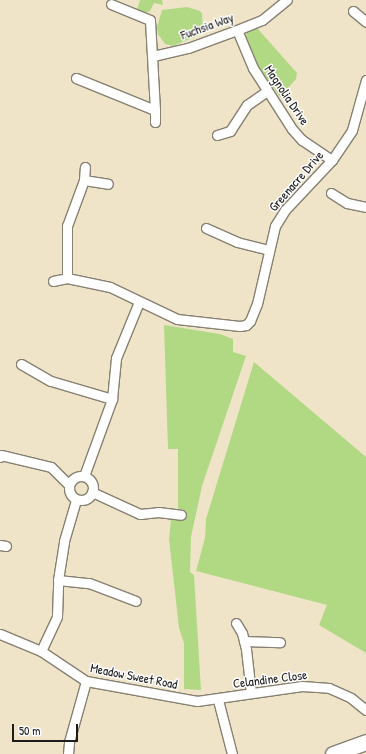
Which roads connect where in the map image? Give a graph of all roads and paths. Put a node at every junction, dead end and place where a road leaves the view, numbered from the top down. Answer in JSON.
{"nodes":[{"id":1,"x":287,"y":0,"type":"edge"},
{"id":2,"x":111,"y":4,"type":"dead end"},
{"id":3,"x":276,"y":4,"type":"edge"},
{"id":4,"x":353,"y":11,"type":"dead end"},
{"id":5,"x":366,"y":22,"type":"edge"},
{"id":6,"x":237,"y":30,"type":"junction"},
{"id":7,"x":153,"y":56,"type":"junction"},
{"id":8,"x":76,"y":78,"type":"dead end"},
{"id":9,"x":366,"y":80,"type":"edge"},
{"id":10,"x":267,"y":91,"type":"junction"},
{"id":11,"x":364,"y":100,"type":"edge"},
{"id":12,"x":155,"y":110,"type":"junction"},
{"id":13,"x":155,"y":122,"type":"dead end"},
{"id":14,"x":217,"y":135,"type":"dead end"},
{"id":15,"x":332,"y":160,"type":"junction"},
{"id":16,"x":86,"y":167,"type":"dead end"},
{"id":17,"x":84,"y":180,"type":"junction"},
{"id":18,"x":108,"y":184,"type":"dead end"},
{"id":19,"x":331,"y":192,"type":"dead end"},
{"id":20,"x":366,"y":207,"type":"edge"},
{"id":21,"x":206,"y":228,"type":"dead end"},
{"id":22,"x":268,"y":250,"type":"junction"},
{"id":23,"x":67,"y":278,"type":"junction"},
{"id":24,"x":54,"y":281,"type":"dead end"},
{"id":25,"x":138,"y":302,"type":"junction"},
{"id":26,"x":21,"y":364,"type":"dead end"},
{"id":27,"x":112,"y":399,"type":"junction"},
{"id":28,"x":0,"y":457,"type":"edge"},
{"id":29,"x":84,"y":476,"type":"junction"},
{"id":30,"x":69,"y":485,"type":"junction"},
{"id":31,"x":92,"y":492,"type":"junction"},
{"id":32,"x":76,"y":500,"type":"junction"},
{"id":33,"x":181,"y":515,"type":"dead end"},
{"id":34,"x":58,"y":580,"type":"junction"},
{"id":35,"x":136,"y":601,"type":"dead end"},
{"id":36,"x":236,"y":623,"type":"dead end"},
{"id":37,"x":0,"y":634,"type":"edge"},
{"id":38,"x":244,"y":641,"type":"junction"},
{"id":39,"x":280,"y":642,"type":"dead end"},
{"id":40,"x":42,"y":651,"type":"junction"},
{"id":41,"x":86,"y":681,"type":"junction"},
{"id":42,"x":250,"y":693,"type":"junction"},
{"id":43,"x":218,"y":700,"type":"junction"},
{"id":44,"x":366,"y":710,"type":"edge"},
{"id":45,"x":366,"y":742,"type":"edge"},
{"id":46,"x":68,"y":754,"type":"edge"},
{"id":47,"x":232,"y":754,"type":"edge"},
{"id":48,"x":333,"y":754,"type":"edge"}],
"edges":[{"from":1,"to":3,"type":"street","name":"Fuchsia Way"},
{"from":2,"to":7,"type":"street"},
{"from":3,"to":6,"type":"street","name":"Fuchsia Way"},
{"from":4,"to":5,"type":"street"},
{"from":6,"to":7,"type":"street","name":"Fuchsia Way"},
{"from":6,"to":10,"type":"street","name":"Magnolia Drive"},
{"from":7,"to":12,"type":"street"},
{"from":8,"to":12,"type":"street"},
{"from":9,"to":11,"type":"street","name":"Greenacre Drive"},
{"from":10,"to":14,"type":"street"},
{"from":10,"to":15,"type":"street","name":"Magnolia Drive"},
{"from":11,"to":15,"type":"street","name":"Greenacre Drive"},
{"from":12,"to":13,"type":"street"},
{"from":15,"to":22,"type":"street","name":"Greenacre Drive"},
{"from":16,"to":17,"type":"street"},
{"from":17,"to":18,"type":"street"},
{"from":17,"to":23,"type":"street"},
{"from":19,"to":20,"type":"street"},
{"from":21,"to":22,"type":"street"},
{"from":22,"to":25,"type":"street","name":"Greenacre Drive"},
{"from":23,"to":24,"type":"street"},
{"from":23,"to":25,"type":"street"},
{"from":25,"to":27,"type":"street"},
{"from":26,"to":27,"type":"street"},
{"from":27,"to":29,"type":"street"},
{"from":28,"to":30,"type":"street"},
{"from":29,"to":30,"type":"street"},
{"from":29,"to":31,"type":"street"},
{"from":30,"to":32,"type":"street"},
{"from":31,"to":32,"type":"street"},
{"from":31,"to":33,"type":"street"},
{"from":32,"to":34,"type":"street"},
{"from":34,"to":35,"type":"street"},
{"from":34,"to":40,"type":"street"},
{"from":36,"to":38,"type":"street"},
{"from":37,"to":40,"type":"street","name":"Meadow Sweet Road"},
{"from":38,"to":39,"type":"street"},
{"from":38,"to":42,"type":"street"},
{"from":40,"to":41,"type":"street","name":"Meadow Sweet Road"},
{"from":41,"to":43,"type":"street","name":"Meadow Sweet Road"},
{"from":41,"to":46,"type":"street"},
{"from":42,"to":43,"type":"street","name":"Celandine Close"},
{"from":42,"to":44,"type":"street","name":"Celandine Close"},
{"from":43,"to":47,"type":"street"},
{"from":45,"to":48,"type":"main road"}]}
